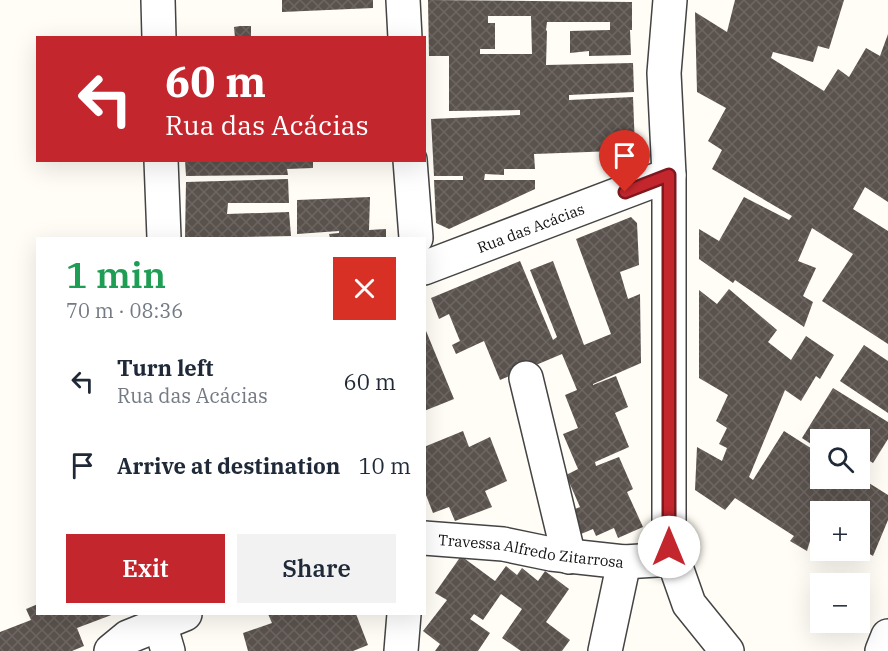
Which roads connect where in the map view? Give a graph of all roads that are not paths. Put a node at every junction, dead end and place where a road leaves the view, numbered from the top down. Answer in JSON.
{"nodes":[{"id":1,"x":158,"y":0,"type":"edge"},
{"id":2,"x":403,"y":0,"type":"edge"},
{"id":3,"x":669,"y":0,"type":"edge"},
{"id":4,"x":159,"y":36,"type":"edge"},
{"id":5,"x":405,"y":36,"type":"edge"},
{"id":6,"x":161,"y":162,"type":"edge"},
{"id":7,"x":410,"y":162,"type":"edge"},
{"id":8,"x":669,"y":175,"type":"junction"},
{"id":9,"x":164,"y":237,"type":"edge"},
{"id":10,"x":416,"y":237,"type":"edge"},
{"id":11,"x":426,"y":267,"type":"edge"},
{"id":12,"x":526,"y":378,"type":"dead end"},
{"id":13,"x":426,"y":538,"type":"edge"},
{"id":14,"x":569,"y":556,"type":"junction"},
{"id":15,"x":673,"y":559,"type":"junction"},
{"id":16,"x":624,"y":562,"type":"junction"},
{"id":17,"x":404,"y":615,"type":"edge"},
{"id":18,"x":171,"y":629,"type":"edge"},
{"id":19,"x":888,"y":636,"type":"edge"},
{"id":20,"x":111,"y":651,"type":"edge"},
{"id":21,"x":401,"y":651,"type":"edge"},
{"id":22,"x":605,"y":651,"type":"edge"},
{"id":23,"x":727,"y":651,"type":"edge"},
{"id":24,"x":882,"y":651,"type":"edge"}],
"edges":[{"from":1,"to":4,"type":"street"},
{"from":2,"to":5,"type":"street"},
{"from":3,"to":8,"type":"street"},
{"from":6,"to":9,"type":"street"},
{"from":7,"to":10,"type":"street"},
{"from":8,"to":11,"type":"street","name":"Rua das Acácias"},
{"from":8,"to":15,"type":"street"},
{"from":12,"to":14,"type":"street"},
{"from":13,"to":14,"type":"street","name":"Travessa Alfredo Zitarrosa"},
{"from":14,"to":16,"type":"street","name":"Travessa Alfredo Zitarrosa"},
{"from":15,"to":16,"type":"street","name":"Travessa Alfredo Zitarrosa"},
{"from":15,"to":23,"type":"street"},
{"from":16,"to":22,"type":"street"},
{"from":17,"to":21,"type":"street"},
{"from":18,"to":20,"type":"street"},
{"from":19,"to":24,"type":"street"}]}
